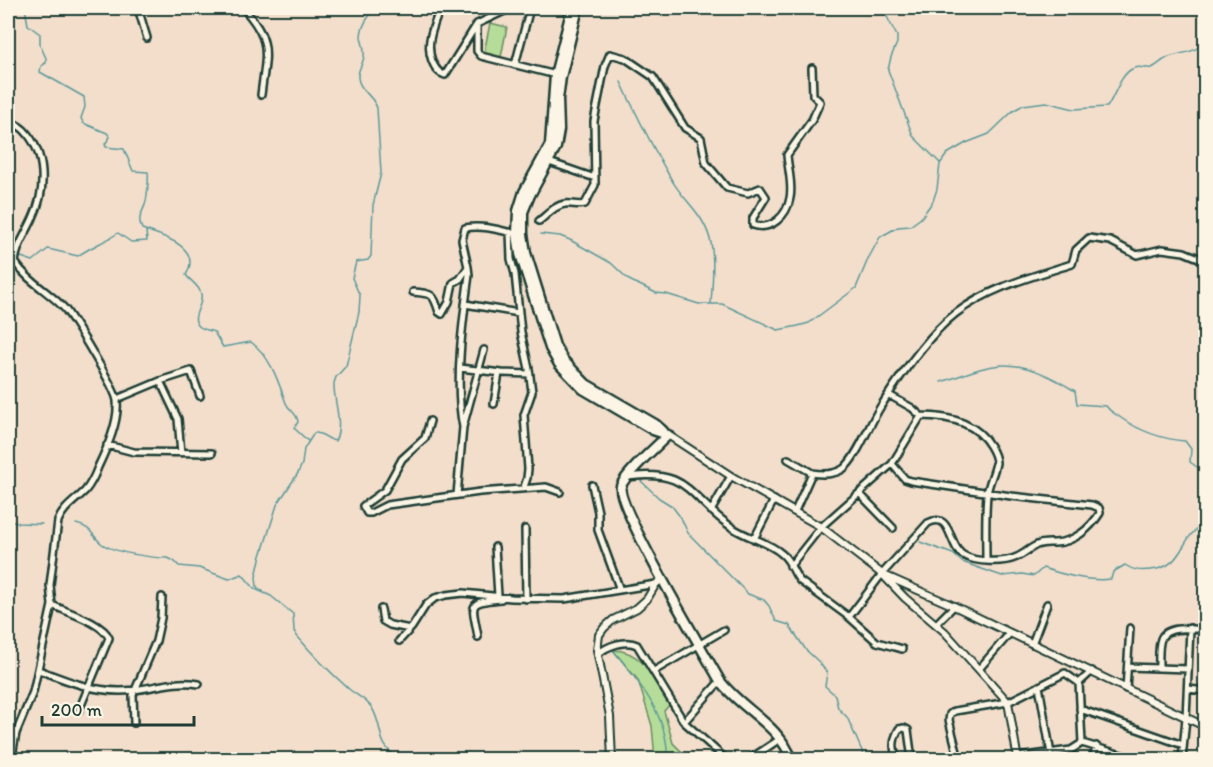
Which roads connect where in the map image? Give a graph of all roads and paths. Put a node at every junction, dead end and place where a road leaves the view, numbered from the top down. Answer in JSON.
{"nodes":[{"id":1,"x":138,"y":8,"type":"edge"},
{"id":2,"x":243,"y":8,"type":"edge"},
{"id":3,"x":440,"y":8,"type":"edge"},
{"id":4,"x":511,"y":8,"type":"edge"},
{"id":5,"x":530,"y":8,"type":"edge"},
{"id":6,"x":572,"y":8,"type":"edge"},
{"id":7,"x":578,"y":8,"type":"edge"},
{"id":8,"x":477,"y":24,"type":"junction"},
{"id":9,"x":147,"y":38,"type":"dead end"},
{"id":10,"x":515,"y":65,"type":"junction"},
{"id":11,"x":812,"y":68,"type":"dead end"},
{"id":12,"x":558,"y":76,"type":"junction"},
{"id":13,"x":261,"y":95,"type":"dead end"},
{"id":14,"x":8,"y":120,"type":"edge"},
{"id":15,"x":549,"y":162,"type":"junction"},
{"id":16,"x":596,"y":178,"type":"junction"},
{"id":17,"x":539,"y":220,"type":"dead end"},
{"id":18,"x":513,"y":233,"type":"junction"},
{"id":19,"x":1206,"y":261,"type":"edge"},
{"id":20,"x":468,"y":267,"type":"junction"},
{"id":21,"x":413,"y":292,"type":"dead end"},
{"id":22,"x":465,"y":304,"type":"junction"},
{"id":23,"x":519,"y":313,"type":"junction"},
{"id":24,"x":484,"y":350,"type":"dead end"},
{"id":25,"x":460,"y":368,"type":"junction"},
{"id":26,"x":478,"y":370,"type":"junction"},
{"id":27,"x":499,"y":373,"type":"junction"},
{"id":28,"x":530,"y":374,"type":"junction"},
{"id":29,"x":160,"y":381,"type":"junction"},
{"id":30,"x":889,"y":394,"type":"junction"},
{"id":31,"x":200,"y":396,"type":"dead end"},
{"id":32,"x":117,"y":399,"type":"junction"},
{"id":33,"x":494,"y":404,"type":"dead end"},
{"id":34,"x":921,"y":416,"type":"junction"},
{"id":35,"x":430,"y":422,"type":"dead end"},
{"id":36,"x":463,"y":427,"type":"junction"},
{"id":37,"x":668,"y":435,"type":"junction"},
{"id":38,"x":107,"y":445,"type":"junction"},
{"id":39,"x":181,"y":453,"type":"junction"},
{"id":40,"x":212,"y":453,"type":"dead end"},
{"id":41,"x":788,"y":459,"type":"dead end"},
{"id":42,"x":892,"y":464,"type":"junction"},
{"id":43,"x":812,"y":473,"type":"junction"},
{"id":44,"x":731,"y":476,"type":"junction"},
{"id":45,"x":627,"y":477,"type":"junction"},
{"id":46,"x":592,"y":485,"type":"dead end"},
{"id":47,"x":524,"y":487,"type":"junction"},
{"id":48,"x":560,"y":492,"type":"dead end"},
{"id":49,"x":987,"y":492,"type":"junction"},
{"id":50,"x":860,"y":494,"type":"junction"},
{"id":51,"x":457,"y":495,"type":"junction"},
{"id":52,"x":774,"y":500,"type":"junction"},
{"id":53,"x":711,"y":511,"type":"junction"},
{"id":54,"x":795,"y":511,"type":"junction"},
{"id":55,"x":821,"y":527,"type":"junction"},
{"id":56,"x":893,"y":528,"type":"dead end"},
{"id":57,"x":525,"y":529,"type":"dead end"},
{"id":58,"x":754,"y":539,"type":"junction"},
{"id":59,"x":495,"y":547,"type":"dead end"},
{"id":60,"x":986,"y":561,"type":"junction"},
{"id":61,"x":790,"y":566,"type":"junction"},
{"id":62,"x":882,"y":574,"type":"junction"},
{"id":63,"x":659,"y":581,"type":"junction"},
{"id":64,"x":912,"y":588,"type":"junction"},
{"id":65,"x":620,"y":590,"type":"junction"},
{"id":66,"x":498,"y":596,"type":"junction"},
{"id":67,"x":162,"y":597,"type":"dead end"},
{"id":68,"x":512,"y":598,"type":"junction"},
{"id":69,"x":905,"y":598,"type":"junction"},
{"id":70,"x":526,"y":599,"type":"junction"},
{"id":71,"x":1047,"y":604,"type":"dead end"},
{"id":72,"x":52,"y":605,"type":"junction"},
{"id":73,"x":954,"y":606,"type":"junction"},
{"id":74,"x":381,"y":609,"type":"dead end"},
{"id":75,"x":849,"y":617,"type":"junction"},
{"id":76,"x":936,"y":624,"type":"junction"},
{"id":77,"x":1130,"y":628,"type":"dead end"},
{"id":78,"x":1190,"y":628,"type":"junction"},
{"id":79,"x":410,"y":629,"type":"junction"},
{"id":80,"x":724,"y":630,"type":"dead end"},
{"id":81,"x":1206,"y":630,"type":"edge"},
{"id":82,"x":1010,"y":633,"type":"junction"},
{"id":83,"x":478,"y":637,"type":"dead end"},
{"id":84,"x":399,"y":640,"type":"dead end"},
{"id":85,"x":700,"y":644,"type":"junction"},
{"id":86,"x":1032,"y":644,"type":"junction"},
{"id":87,"x":902,"y":649,"type":"dead end"},
{"id":88,"x":598,"y":654,"type":"junction"},
{"id":89,"x":1064,"y":658,"type":"junction"},
{"id":90,"x":1128,"y":667,"type":"junction"},
{"id":91,"x":1159,"y":668,"type":"junction"},
{"id":92,"x":979,"y":669,"type":"junction"},
{"id":93,"x":1188,"y":669,"type":"junction"},
{"id":94,"x":39,"y":670,"type":"junction"},
{"id":95,"x":654,"y":671,"type":"junction"},
{"id":96,"x":1092,"y":671,"type":"junction"},
{"id":97,"x":1065,"y":673,"type":"junction"},
{"id":98,"x":720,"y":681,"type":"junction"},
{"id":99,"x":1079,"y":683,"type":"junction"},
{"id":100,"x":200,"y":684,"type":"dead end"},
{"id":101,"x":1039,"y":686,"type":"junction"},
{"id":102,"x":89,"y":687,"type":"junction"},
{"id":103,"x":135,"y":689,"type":"junction"},
{"id":104,"x":1126,"y":689,"type":"junction"},
{"id":105,"x":1188,"y":689,"type":"junction"},
{"id":106,"x":1206,"y":691,"type":"edge"},
{"id":107,"x":1008,"y":702,"type":"junction"},
{"id":108,"x":1080,"y":709,"type":"junction"},
{"id":109,"x":79,"y":710,"type":"dead end"},
{"id":110,"x":1186,"y":718,"type":"junction"},
{"id":111,"x":684,"y":722,"type":"junction"},
{"id":112,"x":134,"y":723,"type":"dead end"},
{"id":113,"x":1206,"y":727,"type":"edge"},
{"id":114,"x":782,"y":738,"type":"junction"},
{"id":115,"x":1082,"y":743,"type":"junction"},
{"id":116,"x":1183,"y":745,"type":"junction"},
{"id":117,"x":1096,"y":746,"type":"junction"},
{"id":118,"x":1051,"y":754,"type":"junction"},
{"id":119,"x":1127,"y":757,"type":"edge"},
{"id":120,"x":1018,"y":758,"type":"edge"},
{"id":121,"x":15,"y":759,"type":"edge"},
{"id":122,"x":612,"y":759,"type":"edge"},
{"id":123,"x":727,"y":759,"type":"edge"},
{"id":124,"x":748,"y":759,"type":"edge"},
{"id":125,"x":792,"y":759,"type":"edge"},
{"id":126,"x":897,"y":759,"type":"edge"},
{"id":127,"x":912,"y":759,"type":"edge"},
{"id":128,"x":959,"y":759,"type":"edge"},
{"id":129,"x":1094,"y":759,"type":"edge"},
{"id":130,"x":1138,"y":759,"type":"edge"},
{"id":131,"x":1182,"y":759,"type":"edge"}],
"edges":[{"from":1,"to":9,"type":"street"},
{"from":2,"to":13,"type":"street"},
{"from":3,"to":8,"type":"street"},
{"from":4,"to":8,"type":"street"},
{"from":5,"to":10,"type":"street"},
{"from":6,"to":12,"type":"main road"},
{"from":7,"to":12,"type":"main road"},
{"from":8,"to":10,"type":"street"},
{"from":10,"to":12,"type":"street"},
{"from":11,"to":16,"type":"street"},
{"from":12,"to":15,"type":"main road"},
{"from":12,"to":18,"type":"main road"},
{"from":14,"to":32,"type":"street"},
{"from":15,"to":16,"type":"street"},
{"from":15,"to":37,"type":"main road"},
{"from":16,"to":17,"type":"street"},
{"from":18,"to":20,"type":"street"},
{"from":18,"to":23,"type":"street"},
{"from":18,"to":37,"type":"main road"},
{"from":19,"to":30,"type":"street"},
{"from":20,"to":21,"type":"street"},
{"from":20,"to":22,"type":"street"},
{"from":22,"to":23,"type":"street"},
{"from":22,"to":25,"type":"street"},
{"from":23,"to":28,"type":"street"},
{"from":24,"to":26,"type":"street"},
{"from":25,"to":26,"type":"street"},
{"from":25,"to":36,"type":"street"},
{"from":26,"to":27,"type":"street"},
{"from":26,"to":36,"type":"street"},
{"from":27,"to":28,"type":"street"},
{"from":27,"to":33,"type":"street"},
{"from":28,"to":47,"type":"street"},
{"from":29,"to":31,"type":"street"},
{"from":29,"to":32,"type":"street"},
{"from":29,"to":39,"type":"street"},
{"from":30,"to":34,"type":"street"},
{"from":30,"to":43,"type":"street"},
{"from":32,"to":38,"type":"street"},
{"from":34,"to":42,"type":"street"},
{"from":34,"to":49,"type":"street"},
{"from":35,"to":51,"type":"street"},
{"from":36,"to":51,"type":"street"},
{"from":37,"to":44,"type":"street"},
{"from":37,"to":45,"type":"main road"},
{"from":38,"to":39,"type":"street"},
{"from":38,"to":72,"type":"street"},
{"from":39,"to":40,"type":"street"},
{"from":41,"to":43,"type":"street"},
{"from":42,"to":49,"type":"street"},
{"from":42,"to":50,"type":"street"},
{"from":43,"to":54,"type":"street"},
{"from":44,"to":52,"type":"street"},
{"from":44,"to":53,"type":"street"},
{"from":45,"to":53,"type":"street"},
{"from":45,"to":63,"type":"main road"},
{"from":46,"to":65,"type":"street"},
{"from":47,"to":48,"type":"street"},
{"from":47,"to":51,"type":"street"},
{"from":49,"to":60,"type":"street"},
{"from":49,"to":60,"type":"street"},
{"from":50,"to":55,"type":"street"},
{"from":50,"to":56,"type":"street"},
{"from":52,"to":54,"type":"street"},
{"from":52,"to":58,"type":"street"},
{"from":53,"to":58,"type":"street"},
{"from":54,"to":55,"type":"street"},
{"from":55,"to":61,"type":"street"},
{"from":55,"to":62,"type":"street"},
{"from":57,"to":70,"type":"street"},
{"from":58,"to":61,"type":"street"},
{"from":59,"to":66,"type":"street"},
{"from":60,"to":62,"type":"street"},
{"from":61,"to":75,"type":"street"},
{"from":62,"to":64,"type":"street"},
{"from":62,"to":69,"type":"street"},
{"from":62,"to":75,"type":"street"},
{"from":63,"to":65,"type":"street"},
{"from":63,"to":85,"type":"main road"},
{"from":63,"to":88,"type":"street"},
{"from":64,"to":69,"type":"street"},
{"from":64,"to":73,"type":"street"},
{"from":65,"to":70,"type":"street"},
{"from":66,"to":68,"type":"street"},
{"from":66,"to":79,"type":"street"},
{"from":67,"to":103,"type":"street"},
{"from":68,"to":70,"type":"street"},
{"from":68,"to":83,"type":"street"},
{"from":69,"to":76,"type":"street"},
{"from":71,"to":86,"type":"street"},
{"from":72,"to":94,"type":"street"},
{"from":72,"to":102,"type":"street"},
{"from":73,"to":76,"type":"street"},
{"from":73,"to":82,"type":"street"},
{"from":74,"to":79,"type":"street"},
{"from":75,"to":87,"type":"street"},
{"from":76,"to":92,"type":"street"},
{"from":77,"to":90,"type":"street"},
{"from":78,"to":81,"type":"street"},
{"from":78,"to":91,"type":"street"},
{"from":78,"to":93,"type":"street"},
{"from":79,"to":84,"type":"street"},
{"from":80,"to":85,"type":"street"},
{"from":82,"to":86,"type":"street"},
{"from":82,"to":92,"type":"street"},
{"from":85,"to":95,"type":"street"},
{"from":85,"to":98,"type":"main road"},
{"from":86,"to":89,"type":"street"},
{"from":88,"to":95,"type":"street"},
{"from":88,"to":122,"type":"street"},
{"from":89,"to":96,"type":"street"},
{"from":89,"to":97,"type":"street"},
{"from":90,"to":91,"type":"street"},
{"from":90,"to":104,"type":"street"},
{"from":91,"to":93,"type":"street"},
{"from":92,"to":107,"type":"street"},
{"from":93,"to":105,"type":"street"},
{"from":94,"to":102,"type":"street"},
{"from":94,"to":121,"type":"street"},
{"from":95,"to":111,"type":"street"},
{"from":96,"to":99,"type":"street"},
{"from":96,"to":104,"type":"street"},
{"from":97,"to":99,"type":"street"},
{"from":97,"to":101,"type":"street"},
{"from":98,"to":111,"type":"street"},
{"from":98,"to":114,"type":"main road"},
{"from":99,"to":108,"type":"street"},
{"from":100,"to":103,"type":"street"},
{"from":101,"to":107,"type":"street"},
{"from":101,"to":118,"type":"street"},
{"from":102,"to":103,"type":"street"},
{"from":102,"to":109,"type":"street"},
{"from":103,"to":112,"type":"street"},
{"from":104,"to":110,"type":"street"},
{"from":105,"to":106,"type":"street"},
{"from":105,"to":110,"type":"street"},
{"from":107,"to":120,"type":"street"},
{"from":107,"to":128,"type":"street"},
{"from":108,"to":115,"type":"street"},
{"from":108,"to":116,"type":"street"},
{"from":110,"to":113,"type":"street"},
{"from":110,"to":116,"type":"street"},
{"from":111,"to":123,"type":"street"},
{"from":114,"to":124,"type":"street"},
{"from":114,"to":125,"type":"main road"},
{"from":115,"to":117,"type":"street"},
{"from":115,"to":118,"type":"street"},
{"from":116,"to":131,"type":"street"},
{"from":117,"to":119,"type":"street"},
{"from":117,"to":129,"type":"street"},
{"from":118,"to":120,"type":"street"},
{"from":119,"to":130,"type":"street"},
{"from":126,"to":127,"type":"street"}]}
